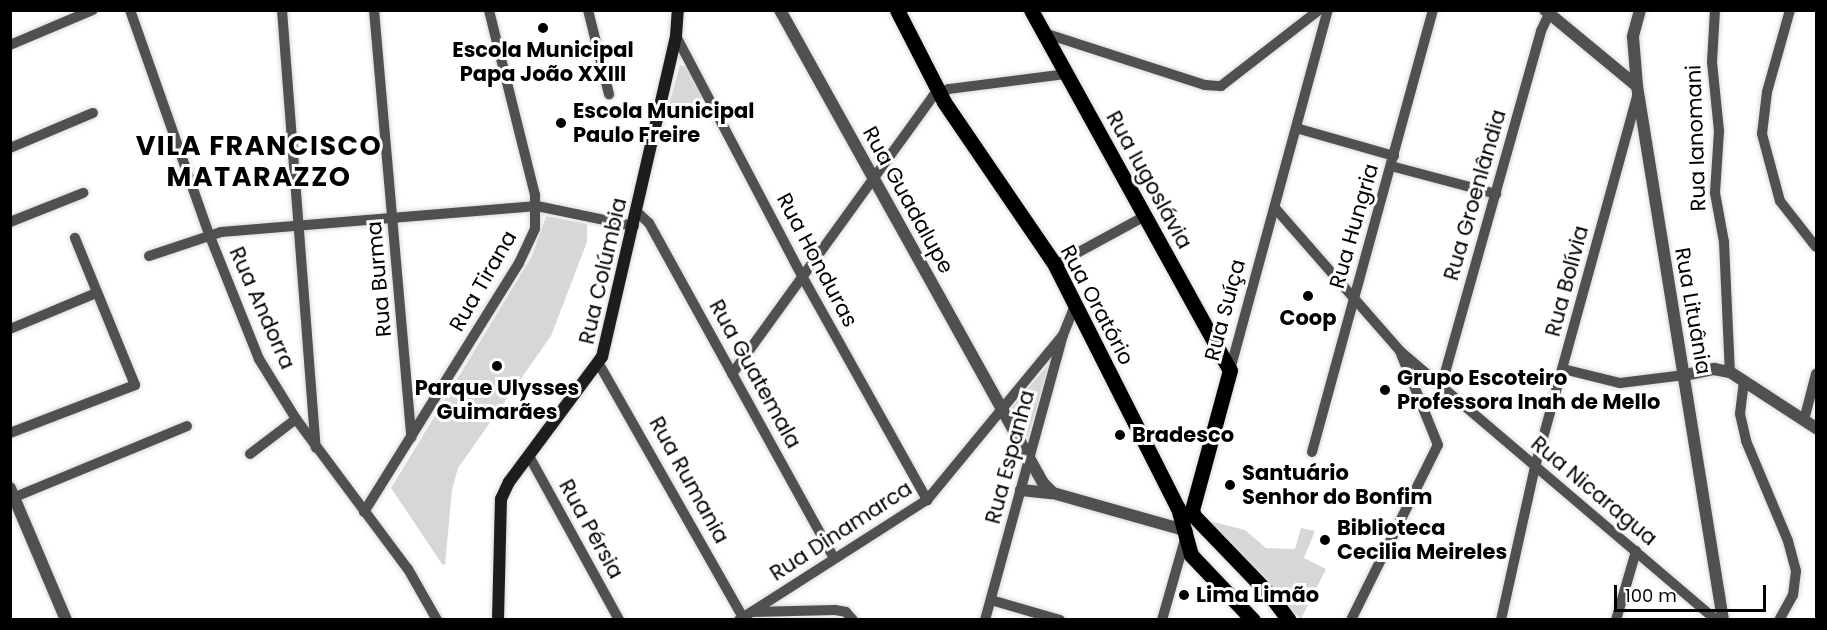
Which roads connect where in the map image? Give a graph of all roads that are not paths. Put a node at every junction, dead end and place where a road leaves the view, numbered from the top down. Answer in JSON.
{"nodes":[{"id":1,"x":93,"y":10,"type":"edge"},
{"id":2,"x":130,"y":10,"type":"edge"},
{"id":3,"x":282,"y":10,"type":"edge"},
{"id":4,"x":374,"y":10,"type":"edge"},
{"id":5,"x":489,"y":10,"type":"edge"},
{"id":6,"x":588,"y":10,"type":"edge"},
{"id":7,"x":678,"y":10,"type":"edge"},
{"id":8,"x":780,"y":10,"type":"edge"},
{"id":9,"x":897,"y":10,"type":"edge"},
{"id":10,"x":1031,"y":10,"type":"edge"},
{"id":11,"x":1319,"y":10,"type":"edge"},
{"id":12,"x":1328,"y":10,"type":"edge"},
{"id":13,"x":1433,"y":10,"type":"edge"},
{"id":14,"x":1640,"y":10,"type":"edge"},
{"id":15,"x":1715,"y":10,"type":"edge"},
{"id":16,"x":1790,"y":10,"type":"edge"},
{"id":17,"x":1547,"y":12,"type":"edge"},
{"id":18,"x":1044,"y":33,"type":"junction"},
{"id":19,"x":676,"y":36,"type":"junction"},
{"id":20,"x":10,"y":45,"type":"edge"},
{"id":21,"x":1066,"y":74,"type":"junction"},
{"id":22,"x":1638,"y":90,"type":"junction"},
{"id":23,"x":939,"y":92,"type":"junction"},
{"id":24,"x":609,"y":94,"type":"dead end"},
{"id":25,"x":93,"y":113,"type":"dead end"},
{"id":26,"x":1296,"y":128,"type":"junction"},
{"id":27,"x":10,"y":148,"type":"edge"},
{"id":28,"x":1393,"y":161,"type":"junction"},
{"id":29,"x":873,"y":177,"type":"junction"},
{"id":30,"x":83,"y":193,"type":"dead end"},
{"id":31,"x":1496,"y":194,"type":"junction"},
{"id":32,"x":537,"y":206,"type":"junction"},
{"id":33,"x":1275,"y":208,"type":"junction"},
{"id":34,"x":637,"y":212,"type":"junction"},
{"id":35,"x":1145,"y":216,"type":"junction"},
{"id":36,"x":394,"y":217,"type":"junction"},
{"id":37,"x":10,"y":222,"type":"edge"},
{"id":38,"x":300,"y":224,"type":"junction"},
{"id":39,"x":634,"y":226,"type":"junction"},
{"id":40,"x":209,"y":234,"type":"junction"},
{"id":41,"x":75,"y":238,"type":"dead end"},
{"id":42,"x":1816,"y":247,"type":"edge"},
{"id":43,"x":149,"y":256,"type":"dead end"},
{"id":44,"x":1055,"y":266,"type":"junction"},
{"id":45,"x":802,"y":276,"type":"junction"},
{"id":46,"x":96,"y":293,"type":"junction"},
{"id":47,"x":1353,"y":300,"type":"junction"},
{"id":48,"x":1075,"y":305,"type":"junction"},
{"id":49,"x":10,"y":329,"type":"edge"},
{"id":50,"x":1063,"y":335,"type":"junction"},
{"id":51,"x":1400,"y":351,"type":"junction"},
{"id":52,"x":1042,"y":360,"type":"junction"},
{"id":53,"x":599,"y":364,"type":"junction"},
{"id":54,"x":1563,"y":369,"type":"junction"},
{"id":55,"x":1053,"y":370,"type":"junction"},
{"id":56,"x":1230,"y":370,"type":"junction"},
{"id":57,"x":1730,"y":372,"type":"junction"},
{"id":58,"x":732,"y":374,"type":"junction"},
{"id":59,"x":1816,"y":374,"type":"edge"},
{"id":60,"x":1684,"y":375,"type":"junction"},
{"id":61,"x":1744,"y":381,"type":"junction"},
{"id":62,"x":1438,"y":384,"type":"junction"},
{"id":63,"x":1419,"y":398,"type":"junction"},
{"id":64,"x":1002,"y":410,"type":"junction"},
{"id":65,"x":296,"y":419,"type":"junction"},
{"id":66,"x":1804,"y":420,"type":"junction"},
{"id":67,"x":187,"y":426,"type":"dead end"},
{"id":68,"x":1816,"y":428,"type":"edge"},
{"id":69,"x":10,"y":433,"type":"edge"},
{"id":70,"x":411,"y":437,"type":"junction"},
{"id":71,"x":316,"y":448,"type":"junction"},
{"id":72,"x":1312,"y":452,"type":"dead end"},
{"id":73,"x":250,"y":454,"type":"dead end"},
{"id":74,"x":529,"y":456,"type":"junction"},
{"id":75,"x":1029,"y":459,"type":"junction"},
{"id":76,"x":1535,"y":467,"type":"junction"},
{"id":77,"x":1021,"y":490,"type":"junction"},
{"id":78,"x":13,"y":493,"type":"edge"},
{"id":79,"x":1053,"y":493,"type":"junction"},
{"id":80,"x":927,"y":500,"type":"junction"},
{"id":81,"x":1192,"y":510,"type":"junction"},
{"id":82,"x":364,"y":512,"type":"junction"},
{"id":83,"x":1187,"y":531,"type":"junction"},
{"id":84,"x":1636,"y":551,"type":"junction"},
{"id":85,"x":834,"y":558,"type":"junction"},
{"id":86,"x":991,"y":600,"type":"junction"},
{"id":87,"x":745,"y":616,"type":"edge"},
{"id":88,"x":66,"y":620,"type":"edge"},
{"id":89,"x":436,"y":620,"type":"edge"},
{"id":90,"x":498,"y":620,"type":"edge"},
{"id":91,"x":619,"y":620,"type":"edge"},
{"id":92,"x":853,"y":620,"type":"edge"},
{"id":93,"x":985,"y":620,"type":"edge"},
{"id":94,"x":1060,"y":620,"type":"edge"},
{"id":95,"x":1162,"y":620,"type":"edge"},
{"id":96,"x":1253,"y":620,"type":"edge"},
{"id":97,"x":1289,"y":620,"type":"edge"},
{"id":98,"x":1351,"y":620,"type":"edge"},
{"id":99,"x":1502,"y":620,"type":"edge"},
{"id":100,"x":1616,"y":620,"type":"edge"},
{"id":101,"x":1716,"y":620,"type":"edge"},
{"id":102,"x":1723,"y":620,"type":"edge"},
{"id":103,"x":1779,"y":620,"type":"edge"}],
"edges":[{"from":1,"to":20,"type":"street"},
{"from":2,"to":40,"type":"street","name":"Rua Andorra"},
{"from":3,"to":38,"type":"street"},
{"from":4,"to":36,"type":"street","name":"Rua Burma"},
{"from":5,"to":32,"type":"street","name":"Rua Tirana"},
{"from":6,"to":24,"type":"street"},
{"from":7,"to":19,"type":"main road","name":"Rua Colúmbia"},
{"from":8,"to":29,"type":"street","name":"Rua Guadalupe"},
{"from":9,"to":23,"type":"main road","name":"Rua Oratório"},
{"from":10,"to":18,"type":"main road","name":"Rua Iugoslávia"},
{"from":11,"to":18,"type":"street"},
{"from":12,"to":26,"type":"street","name":"Rua Suíça"},
{"from":13,"to":28,"type":"street","name":"Rua Hungria"},
{"from":14,"to":22,"type":"street","name":"Rua Lituânia"},
{"from":15,"to":57,"type":"street","name":"Rua Ianomani"},
{"from":16,"to":42,"type":"street"},
{"from":17,"to":22,"type":"street"},
{"from":17,"to":31,"type":"street","name":"Rua Groenlândia"},
{"from":18,"to":21,"type":"main road","name":"Rua Iugoslávia"},
{"from":19,"to":34,"type":"main road","name":"Rua Colúmbia"},
{"from":19,"to":45,"type":"street","name":"Rua Honduras"},
{"from":21,"to":23,"type":"street"},
{"from":21,"to":35,"type":"main road","name":"Rua Iugoslávia"},
{"from":22,"to":54,"type":"street","name":"Rua Bolívia"},
{"from":22,"to":60,"type":"street","name":"Rua Lituânia"},
{"from":23,"to":29,"type":"street"},
{"from":23,"to":44,"type":"main road","name":"Rua Oratório"},
{"from":25,"to":27,"type":"street"},
{"from":26,"to":28,"type":"street"},
{"from":26,"to":33,"type":"street","name":"Rua Suíça"},
{"from":28,"to":31,"type":"street"},
{"from":28,"to":47,"type":"street","name":"Rua Hungria"},
{"from":29,"to":45,"type":"street"},
{"from":29,"to":64,"type":"street","name":"Rua Guadalupe"},
{"from":30,"to":37,"type":"street"},
{"from":31,"to":62,"type":"street","name":"Rua Groenlândia"},
{"from":32,"to":36,"type":"street"},
{"from":32,"to":39,"type":"street"},
{"from":32,"to":70,"type":"street","name":"Rua Tirana"},
{"from":33,"to":47,"type":"street","name":"Rua Nicaragua"},
{"from":33,"to":56,"type":"street","name":"Rua Suíça"},
{"from":34,"to":39,"type":"main road","name":"Rua Colúmbia"},
{"from":34,"to":58,"type":"street","name":"Rua Guatemala"},
{"from":35,"to":44,"type":"street"},
{"from":35,"to":56,"type":"main road","name":"Rua Iugoslávia"},
{"from":36,"to":38,"type":"street"},
{"from":36,"to":70,"type":"street","name":"Rua Burma"},
{"from":38,"to":40,"type":"street"},
{"from":38,"to":71,"type":"street"},
{"from":39,"to":53,"type":"main road","name":"Rua Colúmbia"},
{"from":40,"to":43,"type":"street"},
{"from":40,"to":65,"type":"street","name":"Rua Andorra"},
{"from":41,"to":46,"type":"street"},
{"from":44,"to":48,"type":"main road","name":"Rua Oratório"},
{"from":45,"to":58,"type":"street"},
{"from":45,"to":80,"type":"street","name":"Rua Honduras"},
{"from":46,"to":49,"type":"street"},
{"from":46,"to":69,"type":"street"},
{"from":47,"to":51,"type":"street","name":"Rua Nicaragua"},
{"from":47,"to":72,"type":"street","name":"Rua Hungria"},
{"from":48,"to":50,"type":"street","name":"Rua Espanha"},
{"from":48,"to":83,"type":"main road","name":"Rua Oratório"},
{"from":50,"to":52,"type":"street","name":"Rua Dinamarca"},
{"from":50,"to":55,"type":"street","name":"Rua Espanha"},
{"from":51,"to":62,"type":"street","name":"Rua Nicaragua"},
{"from":51,"to":63,"type":"street"},
{"from":52,"to":55,"type":"street"},
{"from":52,"to":64,"type":"street","name":"Rua Dinamarca"},
{"from":53,"to":74,"type":"main road","name":"Rua Colúmbia"},
{"from":53,"to":87,"type":"street","name":"Rua Rumania"},
{"from":54,"to":60,"type":"street"},
{"from":54,"to":76,"type":"street","name":"Rua Bolívia"},
{"from":55,"to":75,"type":"street","name":"Rua Espanha"},
{"from":56,"to":81,"type":"main road","name":"Rua Suíça"},
{"from":57,"to":60,"type":"street"},
{"from":57,"to":61,"type":"street"},
{"from":58,"to":85,"type":"street","name":"Rua Guatemala"},
{"from":59,"to":66,"type":"street"},
{"from":60,"to":102,"type":"street","name":"Rua Lituânia"},
{"from":61,"to":66,"type":"street"},
{"from":61,"to":103,"type":"street"},
{"from":62,"to":63,"type":"street"},
{"from":62,"to":76,"type":"street","name":"Rua Nicaragua"},
{"from":63,"to":98,"type":"street"},
{"from":64,"to":75,"type":"street","name":"Rua Guadalupe"},
{"from":64,"to":80,"type":"street","name":"Rua Dinamarca"},
{"from":65,"to":71,"type":"street","name":"Rua Andorra"},
{"from":65,"to":73,"type":"street"},
{"from":66,"to":68,"type":"street"},
{"from":67,"to":78,"type":"street"},
{"from":70,"to":82,"type":"street","name":"Rua Tirana"},
{"from":71,"to":82,"type":"street","name":"Rua Andorra"},
{"from":74,"to":90,"type":"main road","name":"Rua Colúmbia"},
{"from":74,"to":91,"type":"street","name":"Rua Pérsia"},
{"from":75,"to":77,"type":"street","name":"Rua Espanha"},
{"from":75,"to":79,"type":"street","name":"Rua Guadalupe"},
{"from":76,"to":84,"type":"street","name":"Rua Nicaragua"},
{"from":76,"to":99,"type":"street","name":"Rua Bolívia"},
{"from":77,"to":79,"type":"street"},
{"from":77,"to":86,"type":"street","name":"Rua Espanha"},
{"from":78,"to":88,"type":"street"},
{"from":79,"to":83,"type":"street"},
{"from":80,"to":85,"type":"street","name":"Rua Dinamarca"},
{"from":81,"to":83,"type":"street","name":"Rua Suíça"},
{"from":81,"to":97,"type":"main road"},
{"from":82,"to":89,"type":"street","name":"Rua Andorra"},
{"from":83,"to":95,"type":"street","name":"Rua Suíça"},
{"from":83,"to":96,"type":"main road","name":"Rua Oratório"},
{"from":84,"to":100,"type":"street"},
{"from":84,"to":101,"type":"street","name":"Rua Nicaragua"},
{"from":85,"to":87,"type":"street","name":"Rua Dinamarca"},
{"from":86,"to":93,"type":"street","name":"Rua Espanha"},
{"from":86,"to":94,"type":"street"},
{"from":87,"to":92,"type":"street"}]}
